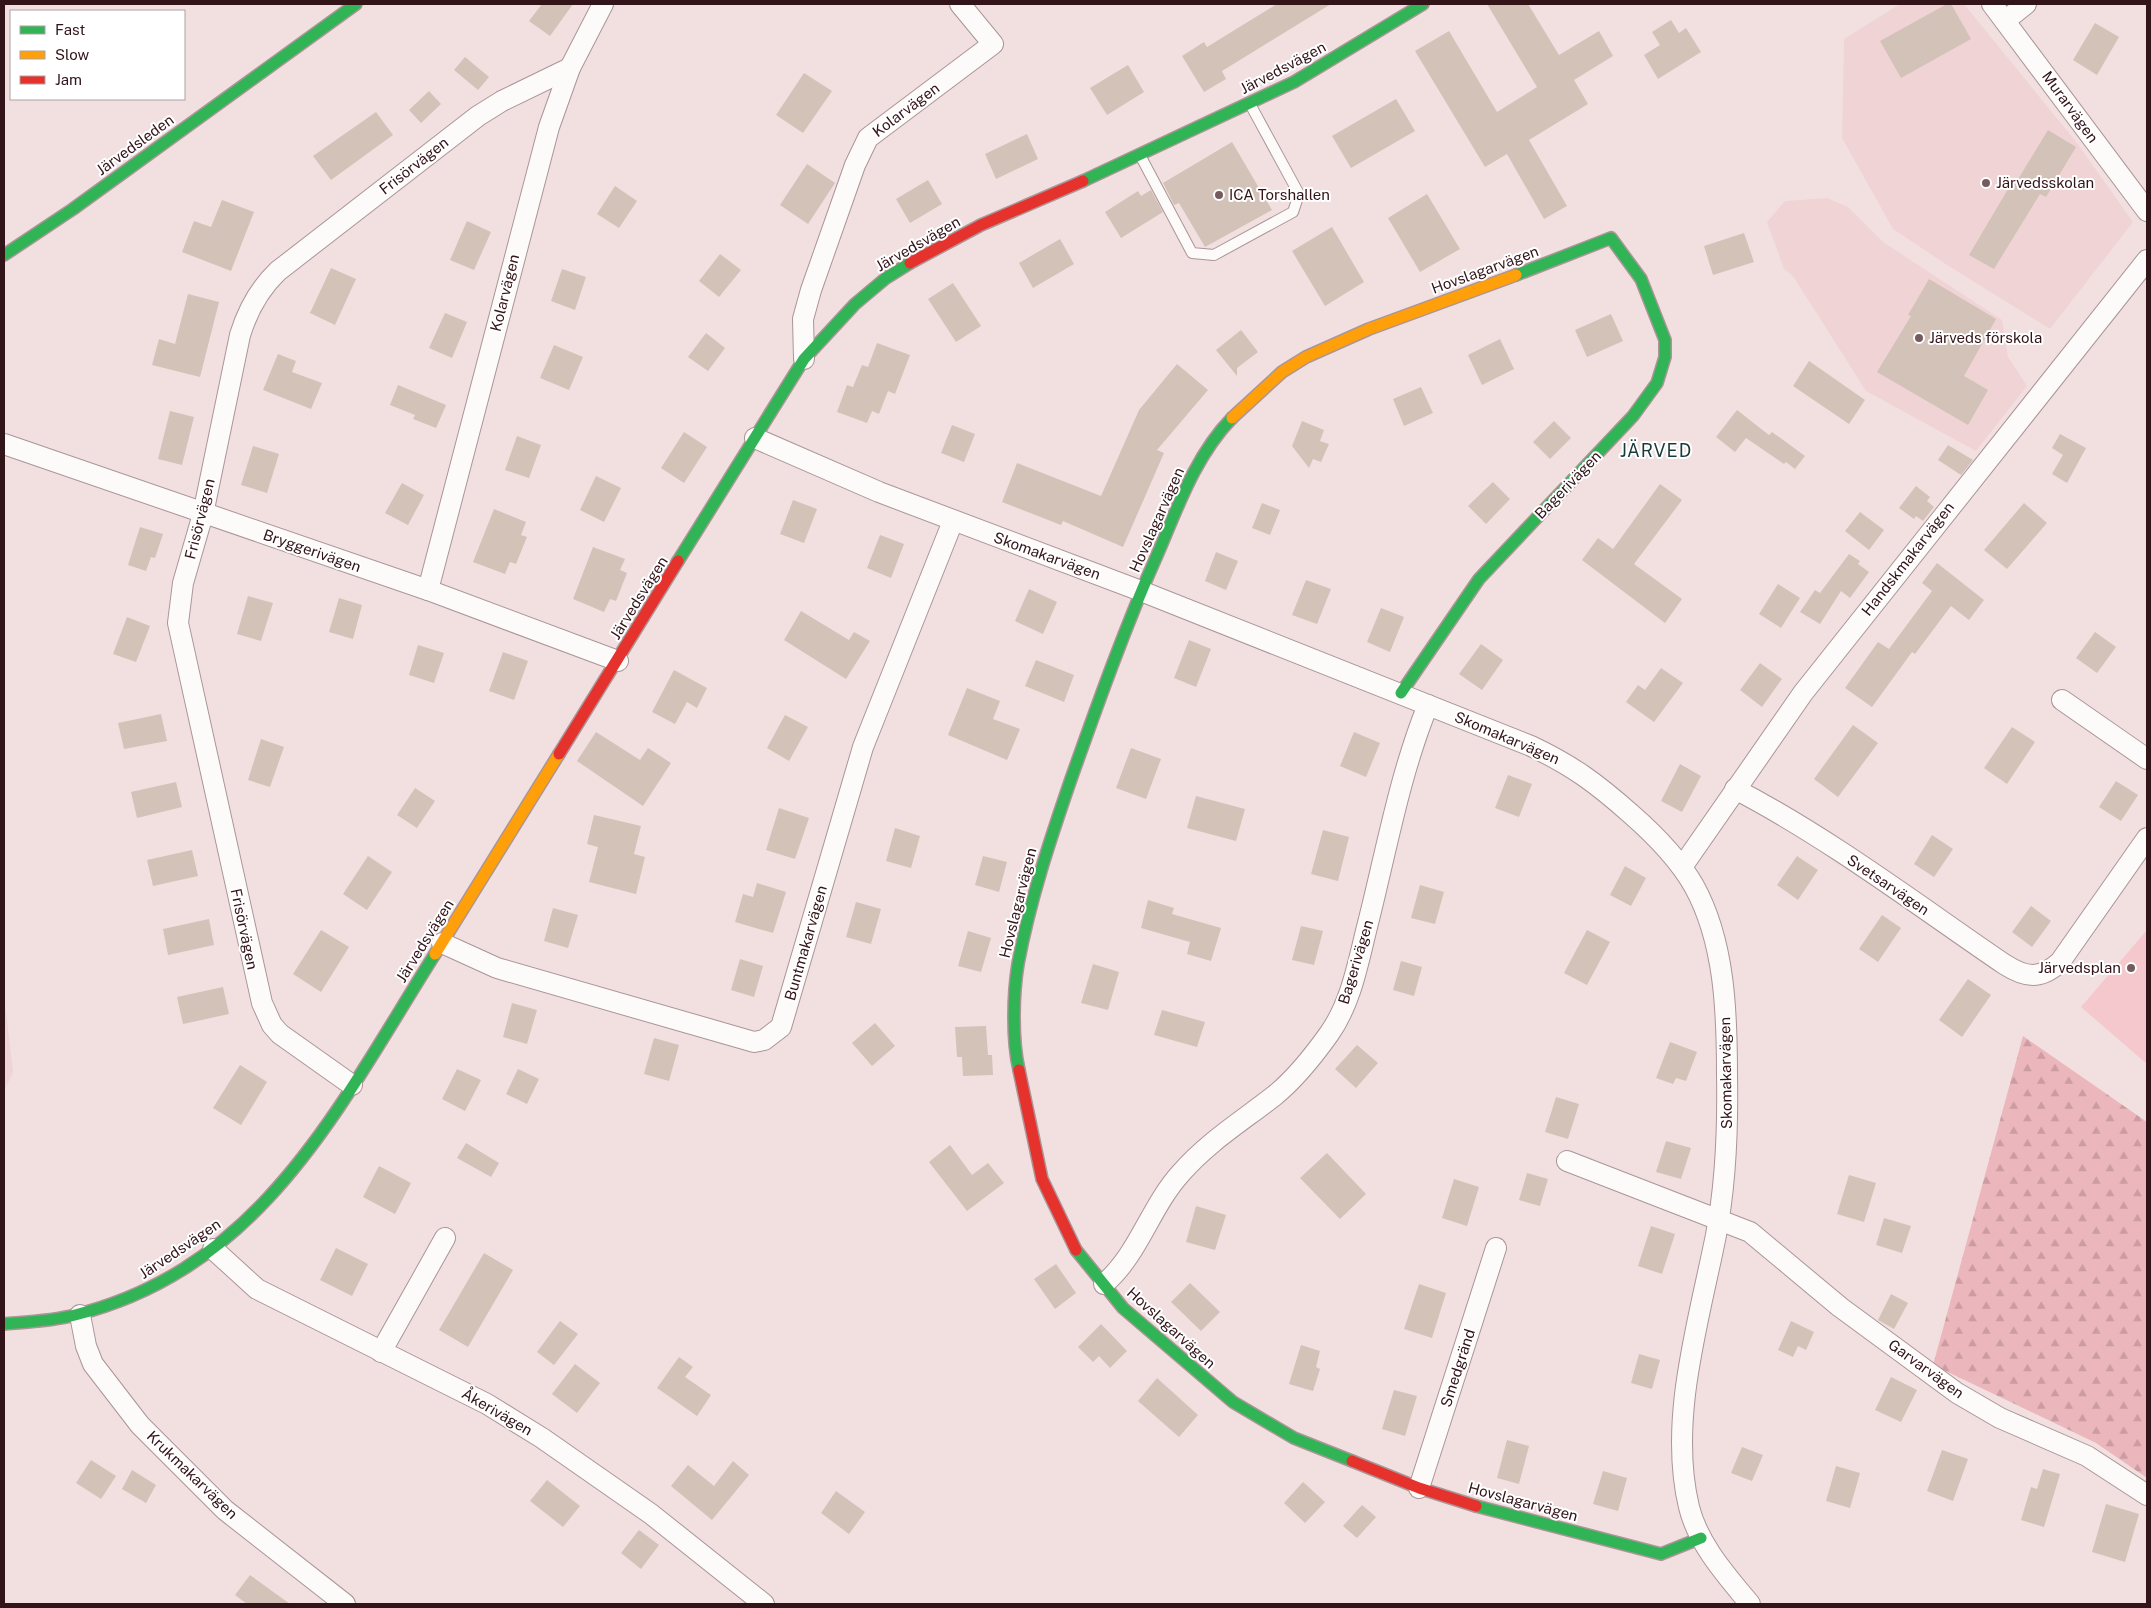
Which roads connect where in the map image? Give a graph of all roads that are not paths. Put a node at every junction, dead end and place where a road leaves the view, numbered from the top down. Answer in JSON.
{"nodes":[{"id":1,"x":356,"y":4,"type":"edge"},
{"id":2,"x":603,"y":4,"type":"edge"},
{"id":3,"x":960,"y":4,"type":"edge"},
{"id":4,"x":1423,"y":4,"type":"edge"},
{"id":5,"x":1992,"y":4,"type":"edge"},
{"id":6,"x":2026,"y":4,"type":"edge"},
{"id":7,"x":2006,"y":20,"type":"junction"},
{"id":8,"x":570,"y":68,"type":"junction"},
{"id":9,"x":1249,"y":104,"type":"junction"},
{"id":10,"x":1140,"y":156,"type":"junction"},
{"id":11,"x":2147,"y":211,"type":"edge"},
{"id":12,"x":1611,"y":238,"type":"joint"},
{"id":13,"x":4,"y":255,"type":"edge"},
{"id":14,"x":2147,"y":260,"type":"edge"},
{"id":15,"x":804,"y":360,"type":"junction"},
{"id":16,"x":755,"y":438,"type":"junction"},
{"id":17,"x":4,"y":444,"type":"edge"},
{"id":18,"x":203,"y":514,"type":"junction"},
{"id":19,"x":952,"y":521,"type":"junction"},
{"id":20,"x":428,"y":590,"type":"junction"},
{"id":21,"x":1142,"y":591,"type":"junction"},
{"id":22,"x":618,"y":660,"type":"junction"},
{"id":23,"x":1401,"y":693,"type":"junction"},
{"id":24,"x":2062,"y":700,"type":"dead end"},
{"id":25,"x":1428,"y":705,"type":"junction"},
{"id":26,"x":2147,"y":759,"type":"edge"},
{"id":27,"x":1735,"y":789,"type":"junction"},
{"id":28,"x":2147,"y":838,"type":"edge"},
{"id":29,"x":1682,"y":867,"type":"junction"},
{"id":30,"x":442,"y":943,"type":"junction"},
{"id":31,"x":352,"y":1085,"type":"junction"},
{"id":32,"x":1567,"y":1161,"type":"dead end"},
{"id":33,"x":1719,"y":1220,"type":"junction"},
{"id":34,"x":445,"y":1238,"type":"dead end"},
{"id":35,"x":1496,"y":1248,"type":"dead end"},
{"id":36,"x":213,"y":1249,"type":"junction"},
{"id":37,"x":1104,"y":1284,"type":"junction"},
{"id":38,"x":80,"y":1315,"type":"junction"},
{"id":39,"x":4,"y":1324,"type":"edge"},
{"id":40,"x":381,"y":1352,"type":"junction"},
{"id":41,"x":1419,"y":1488,"type":"junction"},
{"id":42,"x":2147,"y":1495,"type":"edge"},
{"id":43,"x":1701,"y":1538,"type":"junction"},
{"id":44,"x":344,"y":1604,"type":"edge"},
{"id":45,"x":764,"y":1604,"type":"edge"},
{"id":46,"x":1750,"y":1604,"type":"edge"}],
"edges":[{"from":1,"to":13,"type":"street","name":"Järvedsleden"},
{"from":2,"to":8,"type":"street","name":"Kolarvägen"},
{"from":3,"to":15,"type":"street","name":"Kolarvägen"},
{"from":4,"to":9,"type":"street","name":"Järvedsvägen"},
{"from":5,"to":7,"type":"street","name":"Murarvägen"},
{"from":6,"to":7,"type":"street"},
{"from":7,"to":11,"type":"street","name":"Murarvägen"},
{"from":8,"to":18,"type":"street","name":"Frisörvägen"},
{"from":8,"to":20,"type":"street","name":"Kolarvägen"},
{"from":9,"to":10,"type":"street","name":"Järvedsvägen"},
{"from":9,"to":10,"type":"lane"},
{"from":10,"to":15,"type":"street","name":"Järvedsvägen"},
{"from":12,"to":21,"type":"street","name":"Hovslagarvägen"},
{"from":12,"to":23,"type":"street","name":"Bagerivägen"},
{"from":14,"to":27,"type":"street","name":"Handskmakarvägen"},
{"from":15,"to":16,"type":"street","name":"Järvedsvägen"},
{"from":16,"to":19,"type":"street","name":"Skomakarvägen"},
{"from":16,"to":22,"type":"street","name":"Järvedsvägen"},
{"from":17,"to":18,"type":"street","name":"Bryggerivägen"},
{"from":18,"to":20,"type":"street","name":"Bryggerivägen"},
{"from":18,"to":31,"type":"street","name":"Frisörvägen"},
{"from":19,"to":21,"type":"street","name":"Skomakarvägen"},
{"from":19,"to":30,"type":"street","name":"Buntmakarvägen"},
{"from":20,"to":22,"type":"street","name":"Bryggerivägen"},
{"from":21,"to":23,"type":"street","name":"Skomakarvägen"},
{"from":21,"to":37,"type":"street","name":"Hovslagarvägen"},
{"from":22,"to":30,"type":"street","name":"Järvedsvägen"},
{"from":23,"to":25,"type":"street","name":"Skomakarvägen"},
{"from":24,"to":26,"type":"street"},
{"from":25,"to":29,"type":"street","name":"Skomakarvägen"},
{"from":25,"to":37,"type":"street","name":"Bagerivägen"},
{"from":27,"to":28,"type":"street","name":"Svetsarvägen"},
{"from":27,"to":29,"type":"street","name":"Handskmakarvägen"},
{"from":29,"to":33,"type":"street","name":"Skomakarvägen"},
{"from":30,"to":31,"type":"street","name":"Järvedsvägen"},
{"from":31,"to":36,"type":"street","name":"Järvedsvägen"},
{"from":32,"to":33,"type":"street","name":"Garvarvägen"},
{"from":33,"to":42,"type":"street","name":"Garvarvägen"},
{"from":33,"to":43,"type":"street","name":"Skomakarvägen"},
{"from":34,"to":40,"type":"street"},
{"from":35,"to":41,"type":"street","name":"Smedgränd"},
{"from":36,"to":38,"type":"street","name":"Järvedsvägen"},
{"from":36,"to":40,"type":"street","name":"Åkerivägen"},
{"from":37,"to":41,"type":"street","name":"Hovslagarvägen"},
{"from":38,"to":39,"type":"street","name":"Järvedsvägen"},
{"from":38,"to":44,"type":"street","name":"Krukmakarvägen"},
{"from":40,"to":45,"type":"street","name":"Åkerivägen"},
{"from":41,"to":43,"type":"street","name":"Hovslagarvägen"},
{"from":43,"to":46,"type":"street","name":"Skomakarvägen"}]}
